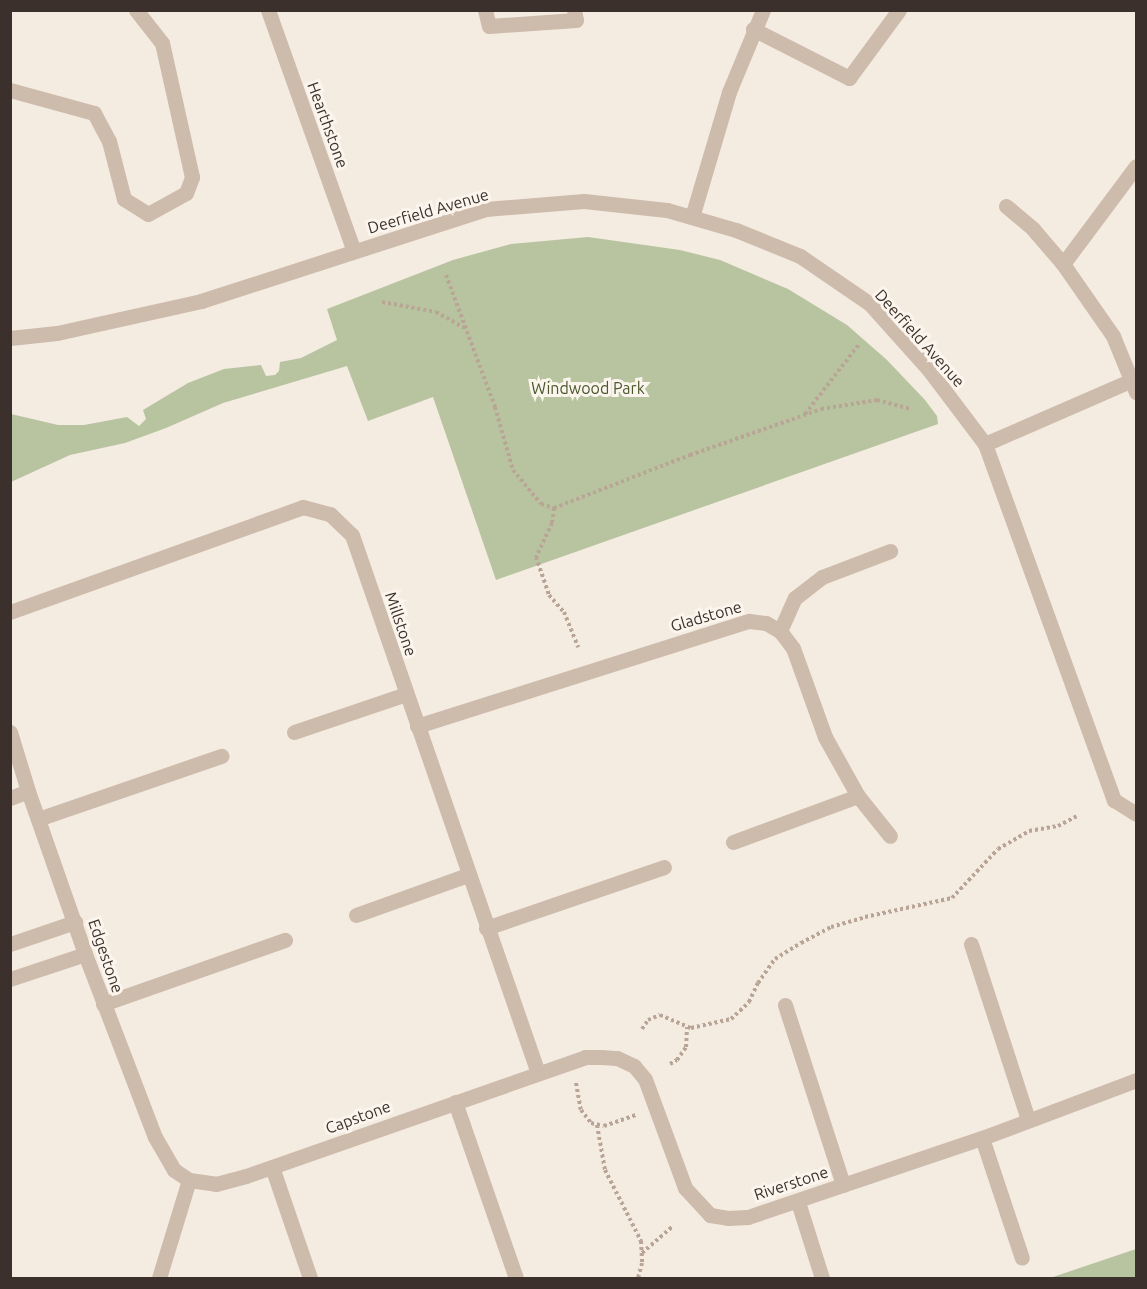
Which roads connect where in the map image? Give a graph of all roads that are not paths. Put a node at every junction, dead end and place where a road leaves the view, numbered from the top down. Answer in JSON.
{"nodes":[{"id":1,"x":136,"y":10,"type":"edge"},
{"id":2,"x":268,"y":10,"type":"edge"},
{"id":3,"x":485,"y":10,"type":"edge"},
{"id":4,"x":574,"y":10,"type":"edge"},
{"id":5,"x":763,"y":10,"type":"edge"},
{"id":6,"x":899,"y":10,"type":"edge"},
{"id":7,"x":753,"y":29,"type":"junction"},
{"id":8,"x":10,"y":90,"type":"edge"},
{"id":9,"x":1137,"y":166,"type":"edge"},
{"id":10,"x":1006,"y":206,"type":"dead end"},
{"id":11,"x":692,"y":217,"type":"junction"},
{"id":12,"x":354,"y":251,"type":"junction"},
{"id":13,"x":1063,"y":264,"type":"junction"},
{"id":14,"x":10,"y":338,"type":"edge"},
{"id":15,"x":1134,"y":386,"type":"edge"},
{"id":16,"x":985,"y":444,"type":"junction"},
{"id":17,"x":891,"y":551,"type":"dead end"},
{"id":18,"x":10,"y":612,"type":"edge"},
{"id":19,"x":780,"y":631,"type":"junction"},
{"id":20,"x":406,"y":694,"type":"junction"},
{"id":21,"x":417,"y":726,"type":"junction"},
{"id":22,"x":10,"y":732,"type":"edge"},
{"id":23,"x":294,"y":732,"type":"dead end"},
{"id":24,"x":221,"y":756,"type":"dead end"},
{"id":25,"x":28,"y":791,"type":"junction"},
{"id":26,"x":858,"y":796,"type":"junction"},
{"id":27,"x":10,"y":798,"type":"edge"},
{"id":28,"x":1137,"y":814,"type":"edge"},
{"id":29,"x":38,"y":819,"type":"junction"},
{"id":30,"x":890,"y":836,"type":"dead end"},
{"id":31,"x":733,"y":842,"type":"dead end"},
{"id":32,"x":664,"y":867,"type":"dead end"},
{"id":33,"x":468,"y":875,"type":"junction"},
{"id":34,"x":356,"y":915,"type":"dead end"},
{"id":35,"x":75,"y":922,"type":"junction"},
{"id":36,"x":486,"y":928,"type":"junction"},
{"id":37,"x":285,"y":940,"type":"dead end"},
{"id":38,"x":971,"y":944,"type":"dead end"},
{"id":39,"x":10,"y":945,"type":"edge"},
{"id":40,"x":85,"y":954,"type":"junction"},
{"id":41,"x":10,"y":979,"type":"edge"},
{"id":42,"x":103,"y":1004,"type":"junction"},
{"id":43,"x":785,"y":1005,"type":"dead end"},
{"id":44,"x":538,"y":1073,"type":"junction"},
{"id":45,"x":1137,"y":1080,"type":"edge"},
{"id":46,"x":455,"y":1102,"type":"junction"},
{"id":47,"x":1028,"y":1119,"type":"junction"},
{"id":48,"x":982,"y":1138,"type":"junction"},
{"id":49,"x":272,"y":1167,"type":"junction"},
{"id":50,"x":189,"y":1180,"type":"junction"},
{"id":51,"x":843,"y":1185,"type":"junction"},
{"id":52,"x":798,"y":1202,"type":"junction"},
{"id":53,"x":1022,"y":1258,"type":"dead end"},
{"id":54,"x":159,"y":1278,"type":"edge"},
{"id":55,"x":310,"y":1278,"type":"edge"},
{"id":56,"x":516,"y":1278,"type":"edge"},
{"id":57,"x":822,"y":1278,"type":"edge"}],
"edges":[{"from":1,"to":8,"type":"street"},
{"from":2,"to":12,"type":"street","name":"Hearthstone"},
{"from":3,"to":4,"type":"street"},
{"from":5,"to":7,"type":"street"},
{"from":6,"to":7,"type":"street"},
{"from":7,"to":11,"type":"street"},
{"from":9,"to":13,"type":"street"},
{"from":10,"to":13,"type":"street"},
{"from":11,"to":12,"type":"street","name":"Deerfield Avenue"},
{"from":11,"to":16,"type":"street","name":"Deerfield Avenue"},
{"from":12,"to":14,"type":"street","name":"Deerfield Avenue"},
{"from":13,"to":15,"type":"street"},
{"from":15,"to":16,"type":"street"},
{"from":16,"to":28,"type":"street","name":"Deerfield Avenue"},
{"from":17,"to":19,"type":"street"},
{"from":18,"to":20,"type":"street","name":"Millstone"},
{"from":19,"to":21,"type":"street","name":"Gladstone"},
{"from":19,"to":26,"type":"street"},
{"from":20,"to":21,"type":"street","name":"Millstone"},
{"from":20,"to":23,"type":"street"},
{"from":21,"to":33,"type":"street","name":"Millstone"},
{"from":22,"to":25,"type":"street","name":"Edgestone"},
{"from":24,"to":29,"type":"street"},
{"from":25,"to":27,"type":"street"},
{"from":25,"to":29,"type":"street","name":"Edgestone"},
{"from":26,"to":30,"type":"street"},
{"from":26,"to":31,"type":"street"},
{"from":29,"to":35,"type":"street","name":"Edgestone"},
{"from":32,"to":36,"type":"street"},
{"from":33,"to":34,"type":"street"},
{"from":33,"to":36,"type":"street","name":"Millstone"},
{"from":35,"to":39,"type":"street"},
{"from":35,"to":40,"type":"street","name":"Edgestone"},
{"from":36,"to":44,"type":"street","name":"Millstone"},
{"from":37,"to":42,"type":"street"},
{"from":38,"to":47,"type":"street"},
{"from":40,"to":41,"type":"street"},
{"from":40,"to":42,"type":"street","name":"Edgestone"},
{"from":42,"to":50,"type":"street","name":"Edgestone"},
{"from":43,"to":51,"type":"street"},
{"from":44,"to":46,"type":"street","name":"Capstone"},
{"from":44,"to":52,"type":"street","name":"Riverstone"},
{"from":45,"to":47,"type":"street","name":"Riverstone"},
{"from":46,"to":49,"type":"street","name":"Capstone"},
{"from":46,"to":56,"type":"street"},
{"from":47,"to":48,"type":"street","name":"Riverstone"},
{"from":48,"to":51,"type":"street","name":"Riverstone"},
{"from":48,"to":53,"type":"street"},
{"from":49,"to":50,"type":"street","name":"Capstone"},
{"from":49,"to":55,"type":"street"},
{"from":50,"to":54,"type":"street"},
{"from":51,"to":52,"type":"street","name":"Riverstone"},
{"from":52,"to":57,"type":"street"}]}
